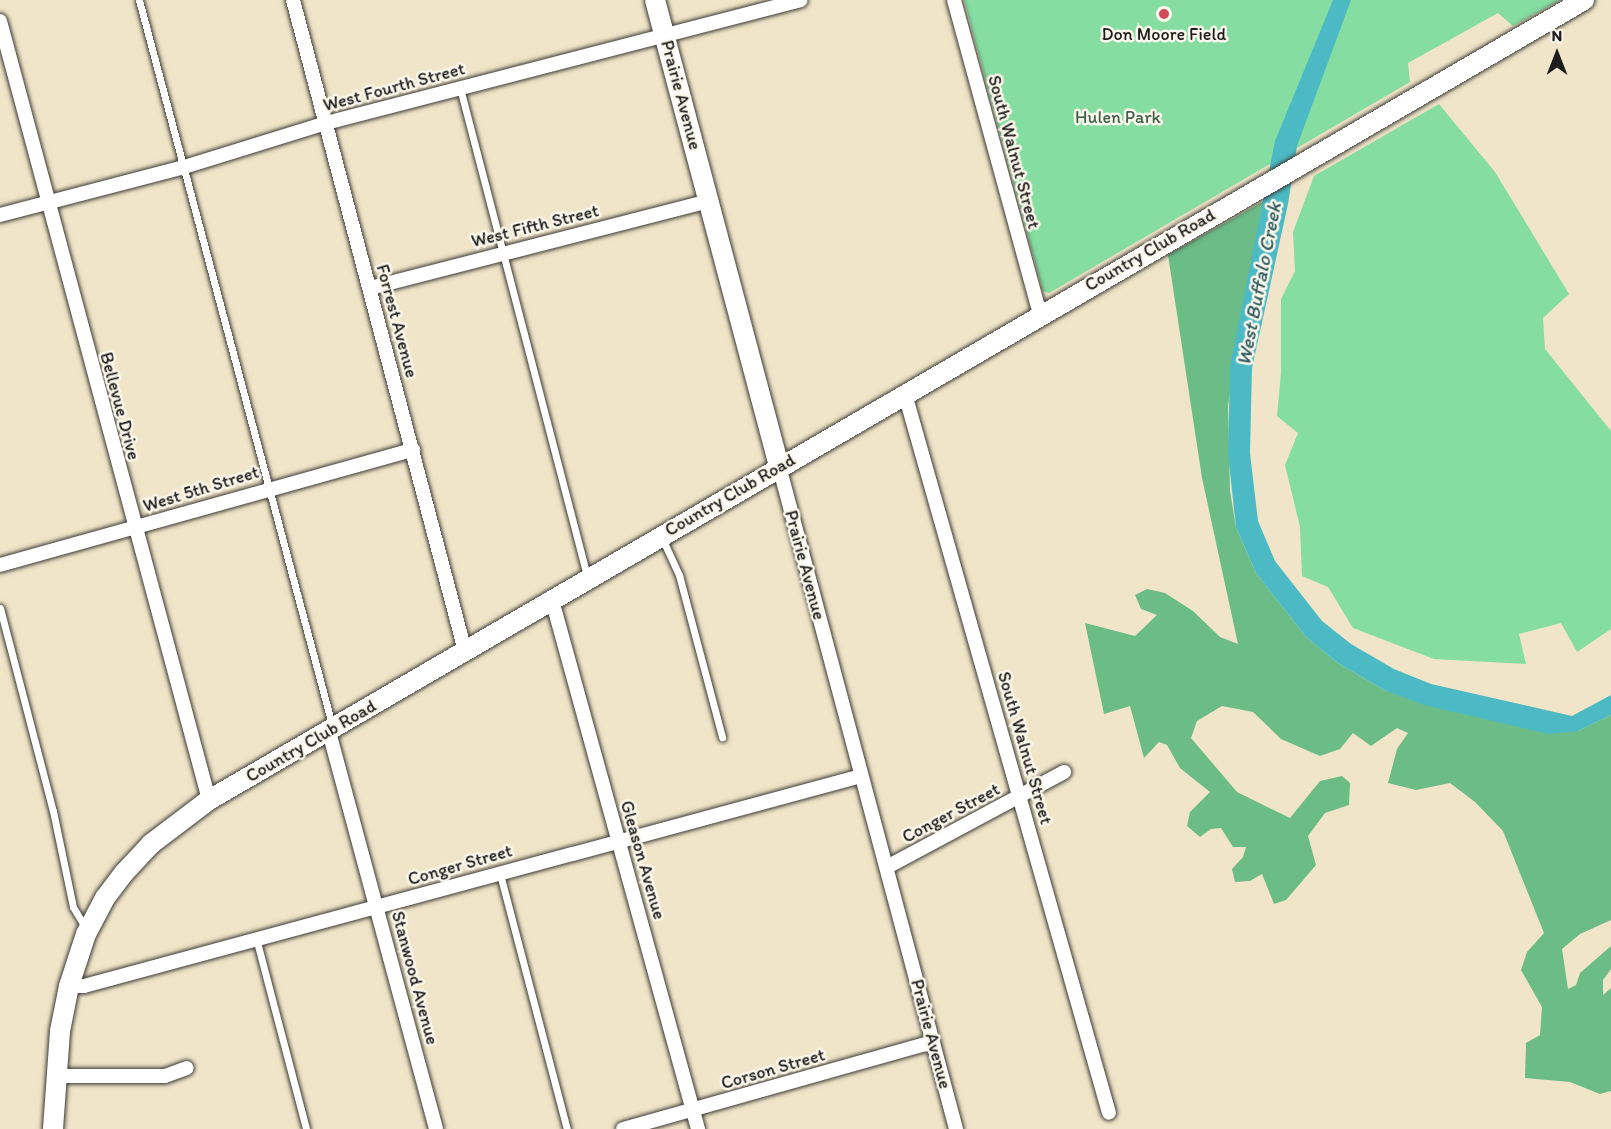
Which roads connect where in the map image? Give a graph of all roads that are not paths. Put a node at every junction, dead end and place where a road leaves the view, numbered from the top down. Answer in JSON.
{"nodes":[{"id":1,"x":139,"y":0,"type":"edge"},
{"id":2,"x":293,"y":0,"type":"edge"},
{"id":3,"x":655,"y":0,"type":"edge"},
{"id":4,"x":800,"y":0,"type":"edge"},
{"id":5,"x":954,"y":0,"type":"edge"},
{"id":6,"x":1584,"y":0,"type":"edge"},
{"id":7,"x":0,"y":21,"type":"edge"},
{"id":8,"x":664,"y":36,"type":"junction"},
{"id":9,"x":460,"y":88,"type":"junction"},
{"id":10,"x":326,"y":123,"type":"junction"},
{"id":11,"x":184,"y":167,"type":"junction"},
{"id":12,"x":710,"y":201,"type":"junction"},
{"id":13,"x":47,"y":202,"type":"junction"},
{"id":14,"x":0,"y":215,"type":"edge"},
{"id":15,"x":503,"y":253,"type":"junction"},
{"id":16,"x":370,"y":288,"type":"junction"},
{"id":17,"x":1040,"y":314,"type":"junction"},
{"id":18,"x":904,"y":394,"type":"junction"},
{"id":19,"x":412,"y":450,"type":"junction"},
{"id":20,"x":779,"y":466,"type":"junction"},
{"id":21,"x":269,"y":487,"type":"junction"},
{"id":22,"x":134,"y":527,"type":"junction"},
{"id":23,"x":660,"y":536,"type":"junction"},
{"id":24,"x":0,"y":565,"type":"edge"},
{"id":25,"x":587,"y":579,"type":"junction"},
{"id":26,"x":552,"y":600,"type":"junction"},
{"id":27,"x":0,"y":608,"type":"edge"},
{"id":28,"x":465,"y":651,"type":"junction"},
{"id":29,"x":331,"y":731,"type":"junction"},
{"id":30,"x":722,"y":737,"type":"dead end"},
{"id":31,"x":1064,"y":772,"type":"dead end"},
{"id":32,"x":861,"y":776,"type":"junction"},
{"id":33,"x":1020,"y":796,"type":"junction"},
{"id":34,"x":209,"y":800,"type":"junction"},
{"id":35,"x":619,"y":842,"type":"junction"},
{"id":36,"x":887,"y":867,"type":"junction"},
{"id":37,"x":500,"y":871,"type":"junction"},
{"id":38,"x":377,"y":907,"type":"junction"},
{"id":39,"x":87,"y":931,"type":"junction"},
{"id":40,"x":256,"y":938,"type":"junction"},
{"id":41,"x":69,"y":986,"type":"junction"},
{"id":42,"x":933,"y":1042,"type":"junction"},
{"id":43,"x":187,"y":1068,"type":"dead end"},
{"id":44,"x":55,"y":1076,"type":"junction"},
{"id":45,"x":694,"y":1111,"type":"junction"},
{"id":46,"x":1108,"y":1113,"type":"dead end"},
{"id":47,"x":53,"y":1129,"type":"edge"},
{"id":48,"x":306,"y":1129,"type":"edge"},
{"id":49,"x":436,"y":1129,"type":"edge"},
{"id":50,"x":567,"y":1129,"type":"edge"},
{"id":51,"x":623,"y":1129,"type":"edge"},
{"id":52,"x":698,"y":1129,"type":"edge"},
{"id":53,"x":956,"y":1129,"type":"edge"}],
"edges":[{"from":1,"to":11,"type":"lane"},
{"from":2,"to":10,"type":"street","name":"Forrest Avenue"},
{"from":3,"to":8,"type":"main road","name":"Prairie Avenue"},
{"from":4,"to":8,"type":"street","name":"West Fourth Street"},
{"from":5,"to":17,"type":"street","name":"South Walnut Street"},
{"from":6,"to":17,"type":"main road","name":"Country Club Road"},
{"from":7,"to":13,"type":"street","name":"Bellevue Drive"},
{"from":8,"to":9,"type":"street","name":"West Fourth Street"},
{"from":8,"to":12,"type":"main road","name":"Prairie Avenue"},
{"from":9,"to":10,"type":"street","name":"West Fourth Street"},
{"from":9,"to":15,"type":"lane"},
{"from":10,"to":11,"type":"street","name":"West Fourth Street"},
{"from":10,"to":16,"type":"street","name":"Forrest Avenue"},
{"from":11,"to":13,"type":"street","name":"West Fourth Street"},
{"from":11,"to":21,"type":"lane"},
{"from":12,"to":15,"type":"street","name":"West Fifth Street"},
{"from":12,"to":20,"type":"main road","name":"Prairie Avenue"},
{"from":13,"to":14,"type":"street","name":"West Fourth Street"},
{"from":13,"to":22,"type":"street","name":"Bellevue Drive"},
{"from":15,"to":16,"type":"street","name":"West Fifth Street"},
{"from":15,"to":25,"type":"lane"},
{"from":16,"to":19,"type":"street","name":"Forrest Avenue"},
{"from":17,"to":18,"type":"main road","name":"Country Club Road"},
{"from":18,"to":20,"type":"main road","name":"Country Club Road"},
{"from":18,"to":33,"type":"street","name":"South Walnut Street"},
{"from":19,"to":21,"type":"street","name":"West 5th Street"},
{"from":19,"to":28,"type":"street","name":"Forrest Avenue"},
{"from":20,"to":23,"type":"main road","name":"Country Club Road"},
{"from":20,"to":32,"type":"street","name":"Prairie Avenue"},
{"from":21,"to":22,"type":"street","name":"West 5th Street"},
{"from":21,"to":29,"type":"lane"},
{"from":22,"to":24,"type":"street","name":"West 5th Street"},
{"from":22,"to":34,"type":"street","name":"Bellevue Drive"},
{"from":23,"to":25,"type":"main road","name":"Country Club Road"},
{"from":23,"to":30,"type":"lane"},
{"from":25,"to":26,"type":"main road","name":"Country Club Road"},
{"from":26,"to":28,"type":"main road","name":"Country Club Road"},
{"from":26,"to":35,"type":"street","name":"Gleason Avenue"},
{"from":27,"to":39,"type":"lane"},
{"from":28,"to":29,"type":"main road","name":"Country Club Road"},
{"from":29,"to":34,"type":"main road","name":"Country Club Road"},
{"from":29,"to":38,"type":"street","name":"Stanwood Avenue"},
{"from":31,"to":33,"type":"street","name":"Conger Street"},
{"from":32,"to":35,"type":"street","name":"Conger Street"},
{"from":32,"to":36,"type":"street","name":"Prairie Avenue"},
{"from":33,"to":36,"type":"street","name":"Conger Street"},
{"from":33,"to":46,"type":"street","name":"South Walnut Street"},
{"from":34,"to":39,"type":"main road","name":"Country Club Road"},
{"from":35,"to":37,"type":"street","name":"Conger Street"},
{"from":35,"to":45,"type":"street","name":"Gleason Avenue"},
{"from":36,"to":42,"type":"street","name":"Prairie Avenue"},
{"from":37,"to":38,"type":"street","name":"Conger Street"},
{"from":37,"to":50,"type":"lane"},
{"from":38,"to":40,"type":"street","name":"Conger Street"},
{"from":38,"to":49,"type":"street","name":"Stanwood Avenue"},
{"from":39,"to":41,"type":"main road","name":"Country Club Road"},
{"from":40,"to":41,"type":"street","name":"Conger Street"},
{"from":40,"to":48,"type":"lane"},
{"from":41,"to":44,"type":"main road","name":"Country Club Road"},
{"from":42,"to":45,"type":"street","name":"Corson Street"},
{"from":42,"to":53,"type":"street","name":"Prairie Avenue"},
{"from":43,"to":44,"type":"street"},
{"from":44,"to":47,"type":"main road","name":"Country Club Road"},
{"from":45,"to":51,"type":"street","name":"Corson Street"},
{"from":45,"to":52,"type":"street","name":"Gleason Avenue"}]}
